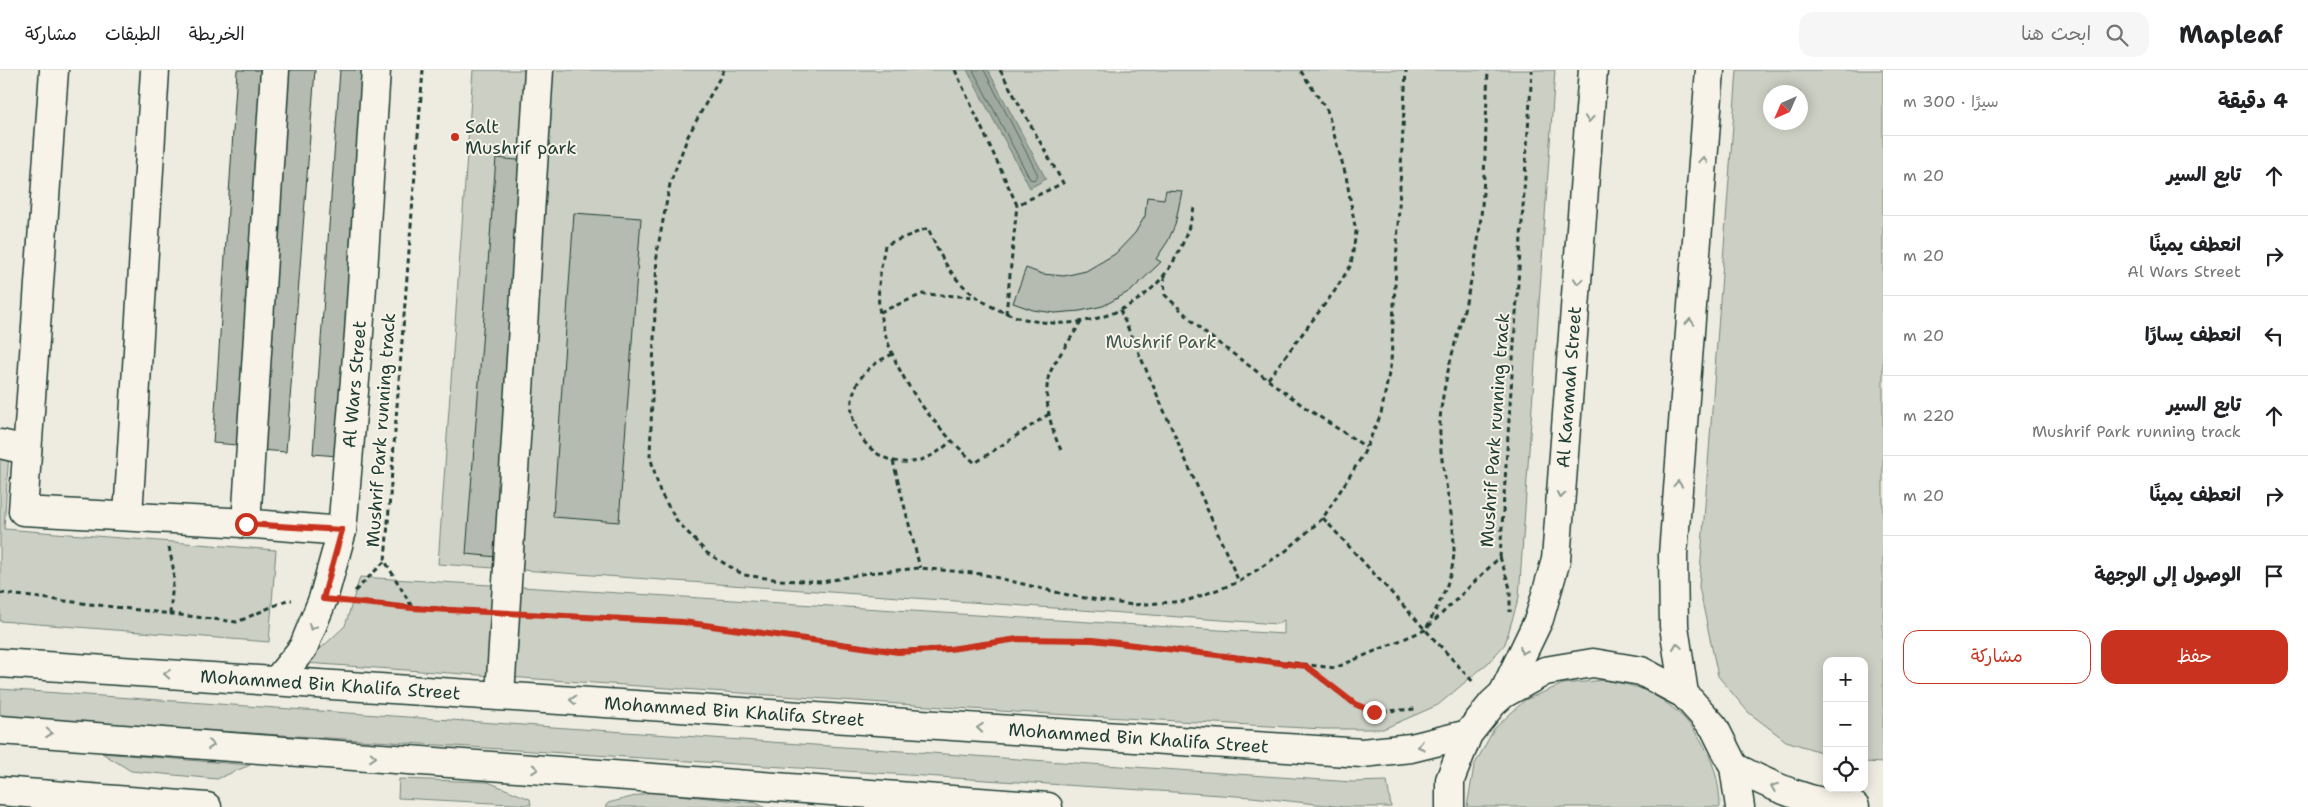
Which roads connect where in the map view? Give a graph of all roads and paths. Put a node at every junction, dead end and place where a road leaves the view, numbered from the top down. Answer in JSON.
{"nodes":[{"id":1,"x":54,"y":70,"type":"edge"},
{"id":2,"x":155,"y":70,"type":"edge"},
{"id":3,"x":275,"y":70,"type":"edge"},
{"id":4,"x":376,"y":70,"type":"edge"},
{"id":5,"x":423,"y":70,"type":"edge"},
{"id":6,"x":540,"y":70,"type":"edge"},
{"id":7,"x":724,"y":70,"type":"edge"},
{"id":8,"x":955,"y":70,"type":"edge"},
{"id":9,"x":1000,"y":70,"type":"edge"},
{"id":10,"x":1300,"y":70,"type":"edge"},
{"id":11,"x":1406,"y":70,"type":"edge"},
{"id":12,"x":1488,"y":70,"type":"edge"},
{"id":13,"x":1532,"y":70,"type":"edge"},
{"id":14,"x":1593,"y":70,"type":"edge"},
{"id":15,"x":1710,"y":70,"type":"edge"},
{"id":16,"x":1017,"y":205,"type":"junction"},
{"id":17,"x":1194,"y":208,"type":"dead end"},
{"id":18,"x":1164,"y":275,"type":"junction"},
{"id":19,"x":977,"y":297,"type":"junction"},
{"id":20,"x":1120,"y":310,"type":"junction"},
{"id":21,"x":880,"y":312,"type":"junction"},
{"id":22,"x":1006,"y":314,"type":"junction"},
{"id":23,"x":1082,"y":322,"type":"junction"},
{"id":24,"x":893,"y":354,"type":"junction"},
{"id":25,"x":1268,"y":379,"type":"junction"},
{"id":26,"x":1049,"y":414,"type":"junction"},
{"id":27,"x":951,"y":441,"type":"junction"},
{"id":28,"x":0,"y":444,"type":"edge"},
{"id":29,"x":1366,"y":447,"type":"junction"},
{"id":30,"x":27,"y":450,"type":"junction"},
{"id":31,"x":1061,"y":450,"type":"dead end"},
{"id":32,"x":893,"y":461,"type":"junction"},
{"id":33,"x":128,"y":516,"type":"junction"},
{"id":34,"x":169,"y":518,"type":"junction"},
{"id":35,"x":1323,"y":518,"type":"junction"},
{"id":36,"x":246,"y":524,"type":"junction"},
{"id":37,"x":342,"y":530,"type":"junction"},
{"id":38,"x":1500,"y":557,"type":"junction"},
{"id":39,"x":385,"y":561,"type":"junction"},
{"id":40,"x":920,"y":568,"type":"junction"},
{"id":41,"x":1239,"y":582,"type":"junction"},
{"id":42,"x":0,"y":593,"type":"edge"},
{"id":43,"x":323,"y":599,"type":"junction"},
{"id":44,"x":412,"y":608,"type":"junction"},
{"id":45,"x":504,"y":612,"type":"junction"},
{"id":46,"x":170,"y":614,"type":"junction"},
{"id":47,"x":1510,"y":618,"type":"dead end"},
{"id":48,"x":1425,"y":630,"type":"junction"},
{"id":49,"x":0,"y":664,"type":"edge"},
{"id":50,"x":1306,"y":666,"type":"junction"},
{"id":51,"x":276,"y":680,"type":"junction"},
{"id":52,"x":1684,"y":694,"type":"junction"},
{"id":53,"x":500,"y":695,"type":"junction"},
{"id":54,"x":1498,"y":698,"type":"junction"},
{"id":55,"x":1415,"y":709,"type":"dead end"},
{"id":56,"x":0,"y":730,"type":"edge"},
{"id":57,"x":1468,"y":734,"type":"junction"},
{"id":58,"x":1734,"y":767,"type":"junction"},
{"id":59,"x":0,"y":791,"type":"edge"},
{"id":60,"x":207,"y":807,"type":"edge"},
{"id":61,"x":1048,"y":807,"type":"edge"},
{"id":62,"x":1450,"y":807,"type":"edge"},
{"id":63,"x":1740,"y":807,"type":"edge"},
{"id":64,"x":1855,"y":807,"type":"edge"}],
"edges":[{"from":1,"to":30,"type":"main road"},
{"from":2,"to":33,"type":"main road"},
{"from":3,"to":36,"type":"main road"},
{"from":4,"to":37,"type":"main road","name":"Al Wars Street"},
{"from":5,"to":39,"type":"path","name":"Mushrif Park running track"},
{"from":6,"to":45,"type":"main road"},
{"from":7,"to":40,"type":"path"},
{"from":8,"to":16,"type":"path"},
{"from":9,"to":16,"type":"path"},
{"from":10,"to":25,"type":"path"},
{"from":11,"to":29,"type":"path"},
{"from":12,"to":48,"type":"path"},
{"from":13,"to":38,"type":"path","name":"Mushrif Park running track"},
{"from":14,"to":54,"type":"main road","name":"Al Karamah Street","one_way":true},
{"from":52,"to":15,"type":"main road","one_way":true},
{"from":16,"to":22,"type":"path"},
{"from":17,"to":18,"type":"path"},
{"from":18,"to":20,"type":"path"},
{"from":18,"to":25,"type":"path"},
{"from":19,"to":21,"type":"path"},
{"from":19,"to":21,"type":"path"},
{"from":19,"to":22,"type":"path"},
{"from":20,"to":23,"type":"path"},
{"from":20,"to":41,"type":"path"},
{"from":21,"to":24,"type":"path"},
{"from":22,"to":23,"type":"path"},
{"from":23,"to":26,"type":"path"},
{"from":24,"to":27,"type":"path"},
{"from":24,"to":32,"type":"path"},
{"from":25,"to":29,"type":"path"},
{"from":26,"to":27,"type":"path"},
{"from":26,"to":31,"type":"path"},
{"from":27,"to":32,"type":"path"},
{"from":28,"to":30,"type":"main road"},
{"from":29,"to":35,"type":"path"},
{"from":30,"to":33,"type":"main road"},
{"from":32,"to":40,"type":"path"},
{"from":33,"to":34,"type":"main road"},
{"from":34,"to":36,"type":"main road"},
{"from":34,"to":46,"type":"path"},
{"from":35,"to":41,"type":"path"},
{"from":35,"to":48,"type":"path"},
{"from":36,"to":37,"type":"main road"},
{"from":37,"to":43,"type":"main road","name":"Al Wars Street"},
{"from":38,"to":47,"type":"path"},
{"from":38,"to":48,"type":"path","name":"Mushrif Park running track"},
{"from":39,"to":44,"type":"path","name":"Mushrif Park running track"},
{"from":39,"to":44,"type":"path"},
{"from":40,"to":41,"type":"path"},
{"from":42,"to":46,"type":"path"},
{"from":43,"to":46,"type":"path"},
{"from":43,"to":51,"type":"main road","name":"Al Wars Street","one_way":true},
{"from":44,"to":45,"type":"path","name":"Mushrif Park running track"},
{"from":45,"to":50,"type":"path","name":"Mushrif Park running track"},
{"from":45,"to":53,"type":"main road"},
{"from":48,"to":50,"type":"path","name":"Mushrif Park running track"},
{"from":48,"to":54,"type":"path"},
{"from":51,"to":49,"type":"main road","name":"Mohammed Bin Khalifa Street","one_way":true},
{"from":50,"to":55,"type":"path"},
{"from":51,"to":53,"type":"main road","name":"Mohammed Bin Khalifa Street"},
{"from":52,"to":54,"type":"main road"},
{"from":52,"to":58,"type":"main road"},
{"from":57,"to":53,"type":"main road","name":"Mohammed Bin Khalifa Street","one_way":true},
{"from":54,"to":57,"type":"main road"},
{"from":56,"to":61,"type":"main road","one_way":true},
{"from":57,"to":62,"type":"main road"},
{"from":58,"to":63,"type":"main road"},
{"from":64,"to":58,"type":"main road","one_way":true},
{"from":59,"to":60,"type":"main road"}]}
